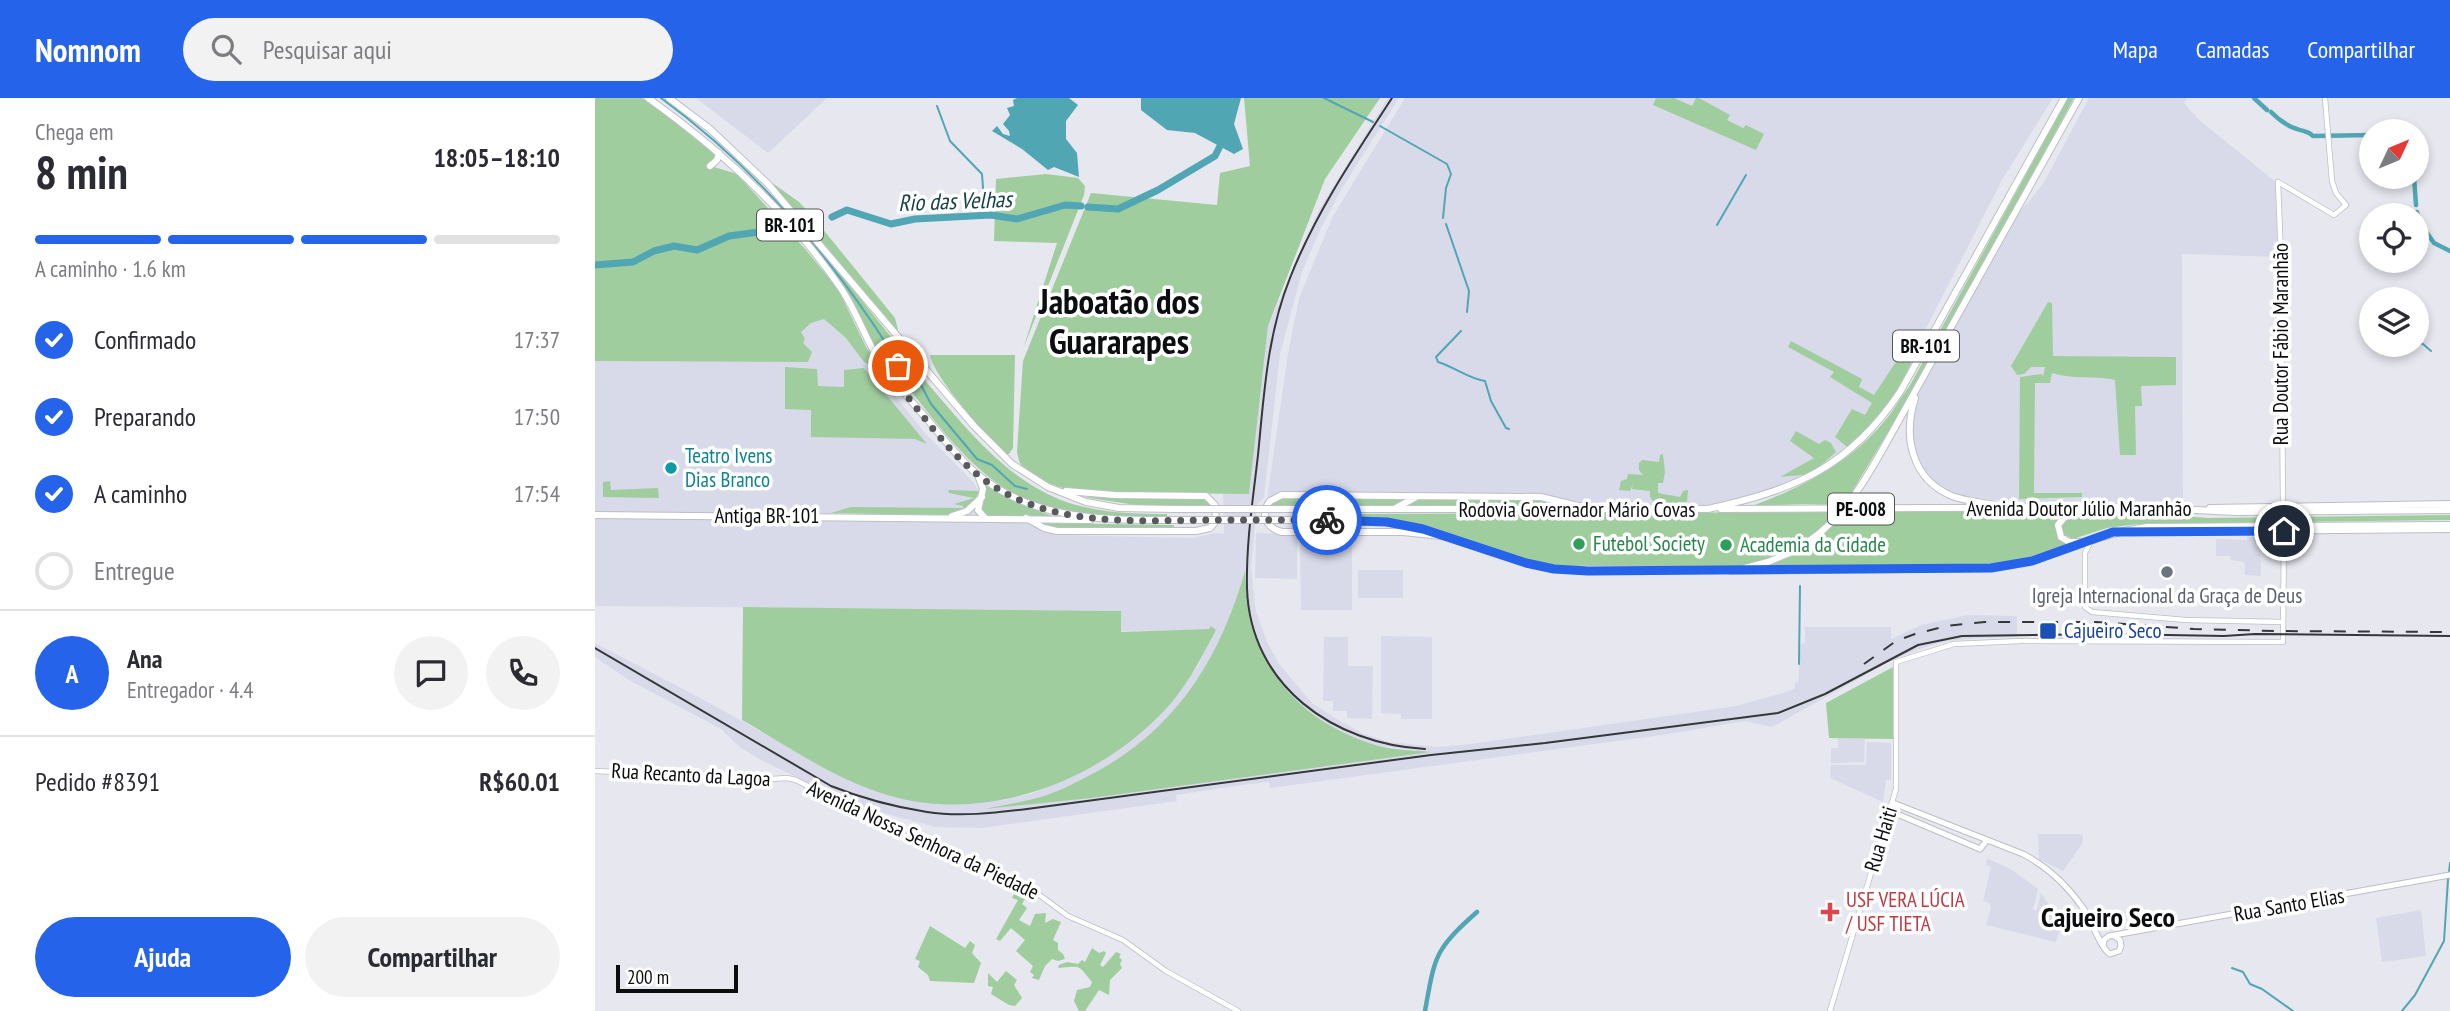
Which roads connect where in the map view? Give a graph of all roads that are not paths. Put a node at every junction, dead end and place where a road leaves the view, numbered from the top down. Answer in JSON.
{"nodes":[{"id":1,"x":648,"y":98,"type":"edge"},
{"id":2,"x":669,"y":98,"type":"edge"},
{"id":3,"x":2064,"y":98,"type":"edge"},
{"id":4,"x":2079,"y":98,"type":"edge"},
{"id":5,"x":2325,"y":98,"type":"edge"},
{"id":6,"x":719,"y":153,"type":"junction"},
{"id":7,"x":711,"y":166,"type":"dead end"},
{"id":8,"x":918,"y":362,"type":"junction"},
{"id":9,"x":1922,"y":379,"type":"junction"},
{"id":10,"x":896,"y":383,"type":"junction"},
{"id":11,"x":978,"y":475,"type":"junction"},
{"id":12,"x":1048,"y":487,"type":"junction"},
{"id":13,"x":1416,"y":496,"type":"junction"},
{"id":14,"x":982,"y":497,"type":"junction"},
{"id":15,"x":2450,"y":504,"type":"edge"},
{"id":16,"x":2283,"y":506,"type":"junction"},
{"id":17,"x":2014,"y":508,"type":"junction"},
{"id":18,"x":1708,"y":509,"type":"junction"},
{"id":19,"x":2091,"y":509,"type":"junction"},
{"id":20,"x":2190,"y":509,"type":"junction"},
{"id":21,"x":1394,"y":510,"type":"junction"},
{"id":22,"x":1596,"y":510,"type":"junction"},
{"id":23,"x":2450,"y":510,"type":"edge"},
{"id":24,"x":595,"y":515,"type":"edge"},
{"id":25,"x":1026,"y":518,"type":"junction"},
{"id":26,"x":939,"y":519,"type":"junction"},
{"id":27,"x":986,"y":519,"type":"junction"},
{"id":28,"x":1092,"y":520,"type":"junction"},
{"id":29,"x":2450,"y":527,"type":"edge"},
{"id":30,"x":2284,"y":531,"type":"junction"},
{"id":31,"x":2113,"y":532,"type":"junction"},
{"id":32,"x":1451,"y":537,"type":"junction"},
{"id":33,"x":2094,"y":538,"type":"junction"},
{"id":34,"x":2085,"y":542,"type":"junction"},
{"id":35,"x":1731,"y":571,"type":"junction"},
{"id":36,"x":2283,"y":622,"type":"junction"},
{"id":37,"x":595,"y":771,"type":"edge"},
{"id":38,"x":787,"y":778,"type":"joint"},
{"id":39,"x":1893,"y":803,"type":"junction"},
{"id":40,"x":1890,"y":811,"type":"junction"},
{"id":41,"x":1987,"y":840,"type":"junction"},
{"id":42,"x":2450,"y":875,"type":"edge"},
{"id":43,"x":2097,"y":932,"type":"junction"},
{"id":44,"x":2128,"y":934,"type":"junction"},
{"id":45,"x":2111,"y":936,"type":"junction"},
{"id":46,"x":2103,"y":946,"type":"junction"},
{"id":47,"x":2121,"y":946,"type":"junction"},
{"id":48,"x":1238,"y":1011,"type":"edge"},
{"id":49,"x":1830,"y":1011,"type":"edge"}],
"edges":[{"from":1,"to":6,"type":"main road","name":"Rodovia Governador Mário Covas","number":"BR-101"},
{"from":2,"to":8,"type":"main road","name":"Rodovia Governador Mário Covas","number":"BR-101"},
{"from":3,"to":18,"type":"main road","name":"Rodovia Governador Mário Covas","number":"BR-101"},
{"from":4,"to":9,"type":"main road","name":"Rodovia Governador Mário Covas","number":"BR-101"},
{"from":5,"to":16,"type":"street","name":"Rua Doutor Fábio Maranhão"},
{"from":6,"to":7,"type":"main road"},
{"from":6,"to":10,"type":"main road","name":"Rodovia Governador Mário Covas","number":"BR-101"},
{"from":8,"to":10,"type":"main road"},
{"from":8,"to":12,"type":"main road","name":"Rodovia Governador Mário Covas","number":"BR-101"},
{"from":9,"to":17,"type":"main road"},
{"from":9,"to":35,"type":"main road","name":"Rodovia Governador Mário Covas","number":"BR-101","bridge":true},
{"from":10,"to":11,"type":"main road","name":"Rodovia Governador Mário Covas","number":"BR-101"},
{"from":11,"to":14,"type":"main road"},
{"from":11,"to":28,"type":"main road","name":"Rodovia Governador Mário Covas","number":"BR-101"},
{"from":12,"to":21,"type":"main road","name":"Rodovia Governador Mário Covas","number":"BR-101","bridge":true},
{"from":12,"to":25,"type":"main road"},
{"from":13,"to":21,"type":"main road"},
{"from":13,"to":22,"type":"main road"},
{"from":13,"to":32,"type":"main road"},
{"from":14,"to":26,"type":"main road","number":"BR-101"},
{"from":14,"to":27,"type":"main road"},
{"from":15,"to":16,"type":"main road"},
{"from":16,"to":20,"type":"main road"},
{"from":17,"to":18,"type":"main road","name":"Avenida Doutor Júlio Maranhão","number":"PE-008"},
{"from":17,"to":19,"type":"main road","name":"Avenida Doutor Júlio Maranhão","number":"PE-008"},
{"from":18,"to":22,"type":"main road","name":"Rodovia Governador Mário Covas","number":"BR-101"},
{"from":19,"to":20,"type":"main road","name":"Avenida Doutor Júlio Maranhão","number":"PE-008"},
{"from":19,"to":34,"type":"main road"},
{"from":20,"to":23,"type":"main road","name":"Avenida Doutor Júlio Maranhão","number":"PE-008"},
{"from":21,"to":22,"type":"main road","name":"Rodovia Governador Mário Covas","number":"BR-101"},
{"from":24,"to":26,"type":"main road","name":"Antiga BR-101","number":"BR-101"},
{"from":25,"to":27,"type":"main road","number":"BR-101"},
{"from":25,"to":28,"type":"main road","number":"BR-101"},
{"from":26,"to":27,"type":"main road","number":"BR-101"},
{"from":28,"to":32,"type":"main road","name":"Rodovia Governador Mário Covas","number":"BR-101","bridge":true},
{"from":29,"to":30,"type":"main road","name":"Avenida Doutor Júlio Maranhão"},
{"from":29,"to":31,"type":"main road","name":"Avenida Doutor Júlio Maranhão"},
{"from":30,"to":31,"type":"main road","name":"Avenida Doutor Júlio Maranhão"},
{"from":30,"to":36,"type":"street"},
{"from":31,"to":33,"type":"main road","name":"Avenida Doutor Júlio Maranhão"},
{"from":32,"to":35,"type":"main road","name":"Rodovia Governador Mário Covas","number":"BR-101"},
{"from":33,"to":34,"type":"main road","name":"Avenida Doutor Júlio Maranhão"},
{"from":33,"to":36,"type":"street"},
{"from":34,"to":35,"type":"main road","name":"Avenida Doutor Júlio Maranhão"},
{"from":36,"to":39,"type":"street","name":"Rua Haiti"},
{"from":37,"to":38,"type":"street","name":"Rua Recanto da Lagoa"},
{"from":38,"to":48,"type":"street","name":"Avenida Nossa Senhora da Piedade"},
{"from":39,"to":40,"type":"street","name":"Rua Haiti"},
{"from":39,"to":41,"type":"main road"},
{"from":40,"to":41,"type":"main road"},
{"from":40,"to":49,"type":"street","name":"Rua Haiti"},
{"from":41,"to":43,"type":"main road"},
{"from":42,"to":44,"type":"main road","name":"Rua Santo Elias"},
{"from":43,"to":45,"type":"main road"},
{"from":43,"to":46,"type":"main road"},
{"from":44,"to":45,"type":"main road","name":"Rua Santo Elias"},
{"from":44,"to":47,"type":"main road"},
{"from":45,"to":46,"type":"main road"},
{"from":45,"to":47,"type":"main road"},
{"from":46,"to":47,"type":"main road"}]}
